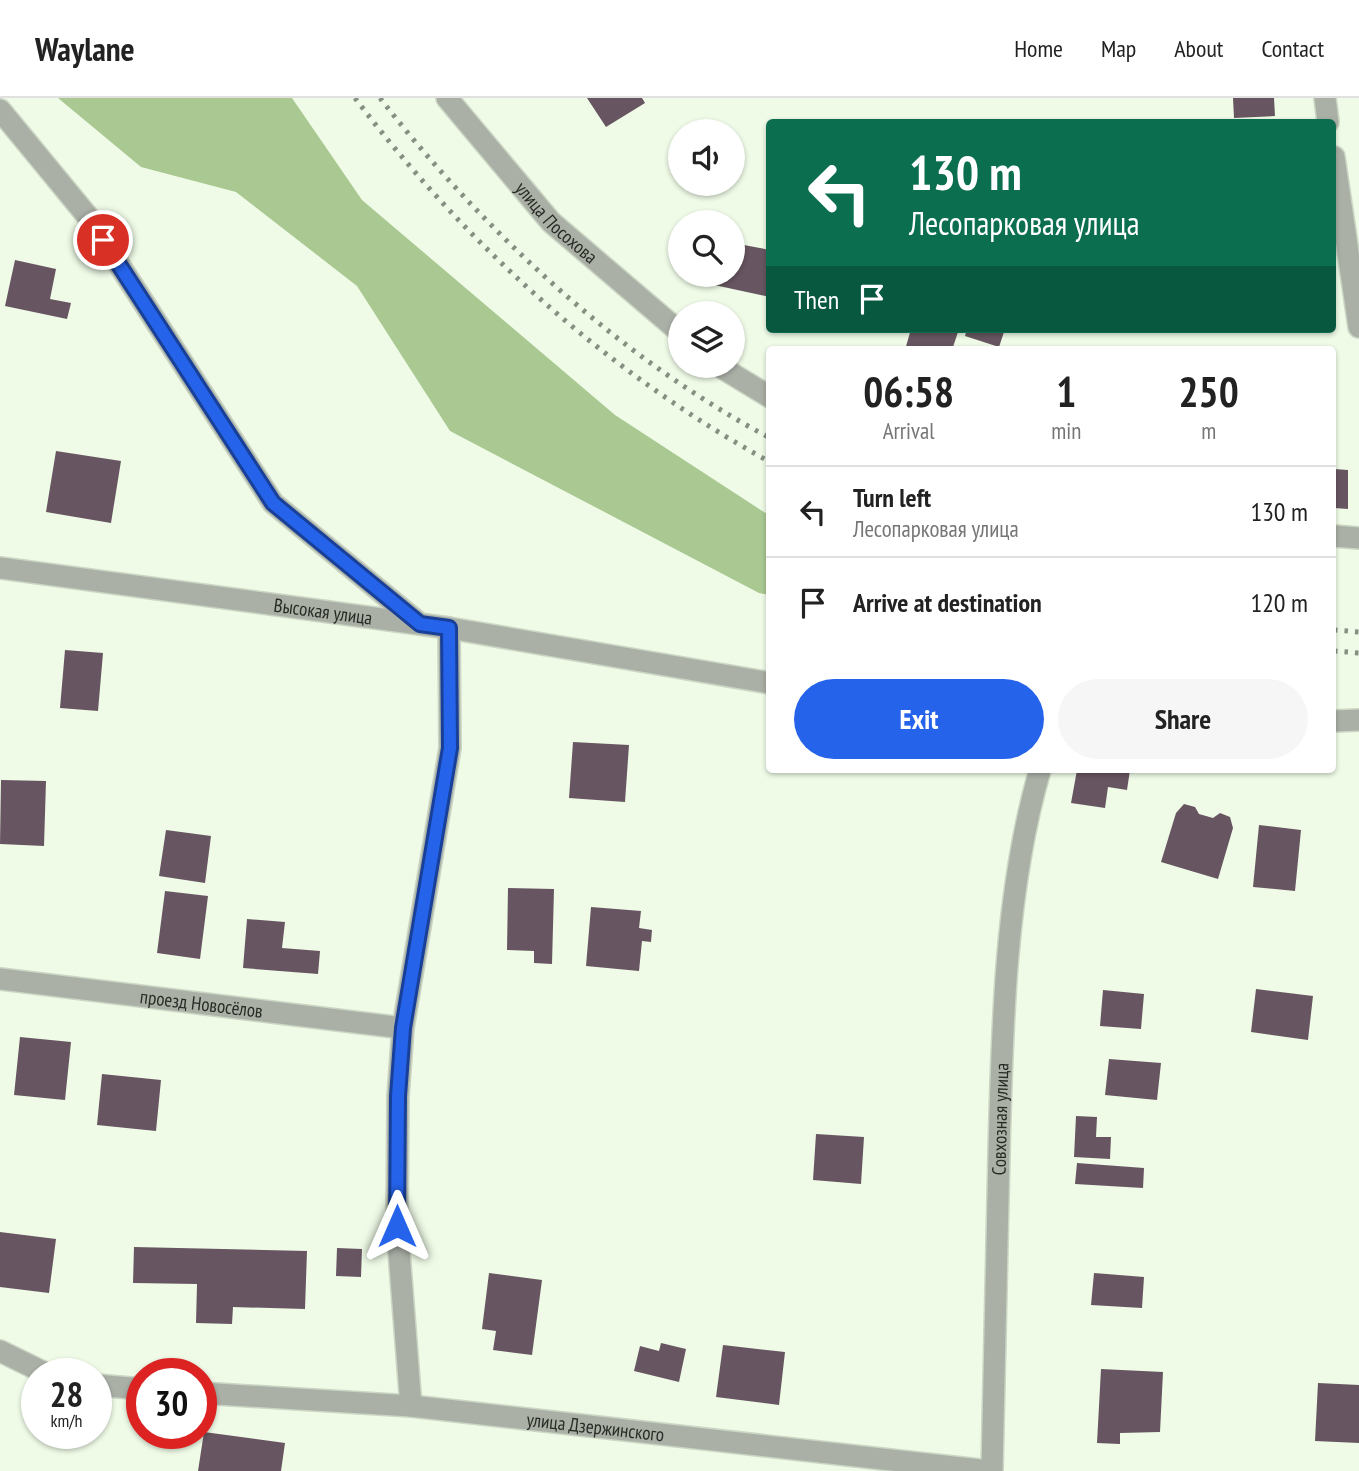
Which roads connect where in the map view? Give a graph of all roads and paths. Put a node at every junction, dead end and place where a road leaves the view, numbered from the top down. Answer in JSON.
{"nodes":[{"id":1,"x":447,"y":98,"type":"edge"},
{"id":2,"x":1325,"y":98,"type":"edge"},
{"id":3,"x":0,"y":110,"type":"edge"},
{"id":4,"x":1328,"y":119,"type":"edge"},
{"id":5,"x":1336,"y":171,"type":"edge"},
{"id":6,"x":668,"y":322,"type":"edge"},
{"id":7,"x":1359,"y":327,"type":"edge"},
{"id":8,"x":739,"y":378,"type":"edge"},
{"id":9,"x":766,"y":395,"type":"edge"},
{"id":10,"x":1336,"y":536,"type":"edge"},
{"id":11,"x":1359,"y":538,"type":"edge"},
{"id":12,"x":0,"y":568,"type":"edge"},
{"id":13,"x":420,"y":624,"type":"junction"},
{"id":14,"x":449,"y":628,"type":"junction"},
{"id":15,"x":766,"y":682,"type":"edge"},
{"id":16,"x":1359,"y":720,"type":"edge"},
{"id":17,"x":1336,"y":721,"type":"edge"},
{"id":18,"x":1039,"y":773,"type":"edge"},
{"id":19,"x":0,"y":979,"type":"edge"},
{"id":20,"x":403,"y":1028,"type":"junction"},
{"id":21,"x":0,"y":1351,"type":"edge"},
{"id":22,"x":21,"y":1361,"type":"edge"},
{"id":23,"x":217,"y":1394,"type":"edge"},
{"id":24,"x":411,"y":1406,"type":"junction"},
{"id":25,"x":990,"y":1471,"type":"edge"}],
"edges":[{"from":1,"to":6,"type":"street","name":"улица Посохова"},
{"from":2,"to":4,"type":"street"},
{"from":3,"to":13,"type":"street"},
{"from":5,"to":7,"type":"street"},
{"from":8,"to":9,"type":"street"},
{"from":10,"to":11,"type":"street"},
{"from":12,"to":13,"type":"street","name":"Высокая улица"},
{"from":13,"to":14,"type":"street","name":"Высокая улица"},
{"from":14,"to":15,"type":"street","name":"Высокая улица"},
{"from":14,"to":20,"type":"street"},
{"from":16,"to":17,"type":"street"},
{"from":18,"to":25,"type":"street","name":"Совхозная улица"},
{"from":19,"to":20,"type":"street","name":"проезд Новосёлов"},
{"from":20,"to":24,"type":"street"},
{"from":21,"to":22,"type":"street"},
{"from":23,"to":24,"type":"street","name":"улица Дзержинского"},
{"from":24,"to":25,"type":"street","name":"улица Дзержинского"}]}
